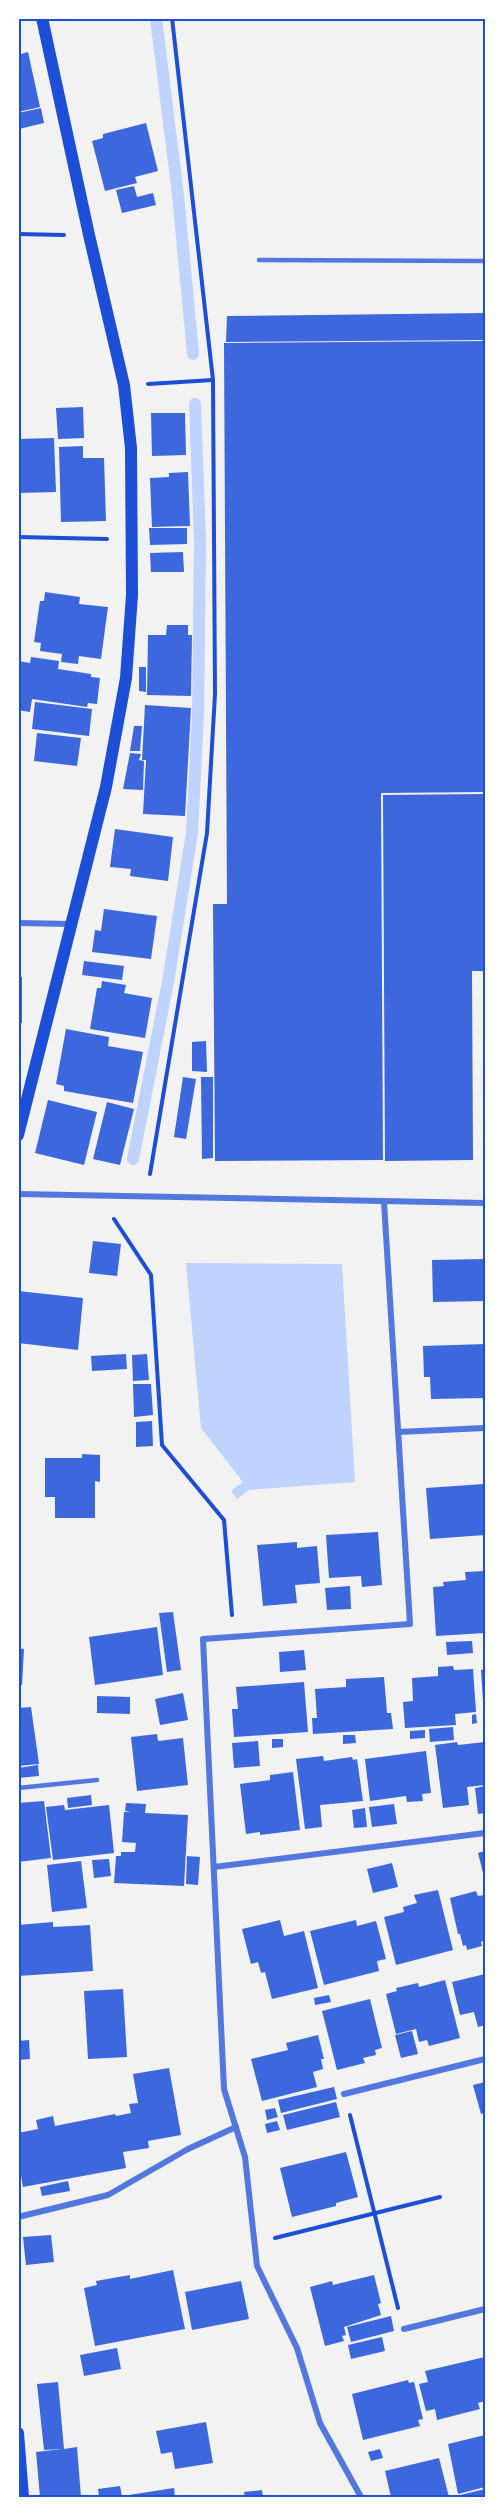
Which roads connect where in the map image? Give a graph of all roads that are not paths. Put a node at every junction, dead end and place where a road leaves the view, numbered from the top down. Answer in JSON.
{"nodes":[{"id":1,"x":42,"y":18,"type":"edge"},
{"id":2,"x":260,"y":260,"type":"dead end"},
{"id":3,"x":485,"y":261,"type":"edge"},
{"id":4,"x":18,"y":923,"type":"edge"},
{"id":5,"x":72,"y":924,"type":"junction"},
{"id":6,"x":18,"y":1135,"type":"edge"},
{"id":7,"x":18,"y":1194,"type":"edge"},
{"id":8,"x":384,"y":1202,"type":"junction"},
{"id":9,"x":485,"y":1203,"type":"edge"},
{"id":10,"x":485,"y":1428,"type":"edge"},
{"id":11,"x":398,"y":1432,"type":"junction"},
{"id":12,"x":97,"y":1780,"type":"dead end"},
{"id":13,"x":18,"y":1788,"type":"edge"},
{"id":14,"x":485,"y":1833,"type":"edge"},
{"id":15,"x":214,"y":1867,"type":"junction"},
{"id":16,"x":485,"y":2059,"type":"edge"},
{"id":17,"x":344,"y":2094,"type":"road end"},
{"id":18,"x":236,"y":2127,"type":"junction"},
{"id":19,"x":18,"y":2217,"type":"edge"},
{"id":20,"x":485,"y":2309,"type":"edge"},
{"id":21,"x":404,"y":2329,"type":"road end"},
{"id":22,"x":18,"y":2433,"type":"edge"},
{"id":23,"x":23,"y":2497,"type":"edge"},
{"id":24,"x":361,"y":2497,"type":"edge"}],
"edges":[{"from":1,"to":5,"type":"main road"},
{"from":2,"to":3,"type":"lane"},
{"from":4,"to":5,"type":"street"},
{"from":5,"to":6,"type":"main road"},
{"from":7,"to":8,"type":"street"},
{"from":8,"to":9,"type":"street"},
{"from":8,"to":11,"type":"street"},
{"from":10,"to":11,"type":"street"},
{"from":11,"to":15,"type":"street"},
{"from":12,"to":13,"type":"lane"},
{"from":14,"to":15,"type":"street"},
{"from":15,"to":18,"type":"street"},
{"from":16,"to":17,"type":"street"},
{"from":18,"to":19,"type":"street"},
{"from":18,"to":24,"type":"street"},
{"from":20,"to":21,"type":"street"},
{"from":22,"to":23,"type":"main road"}]}
